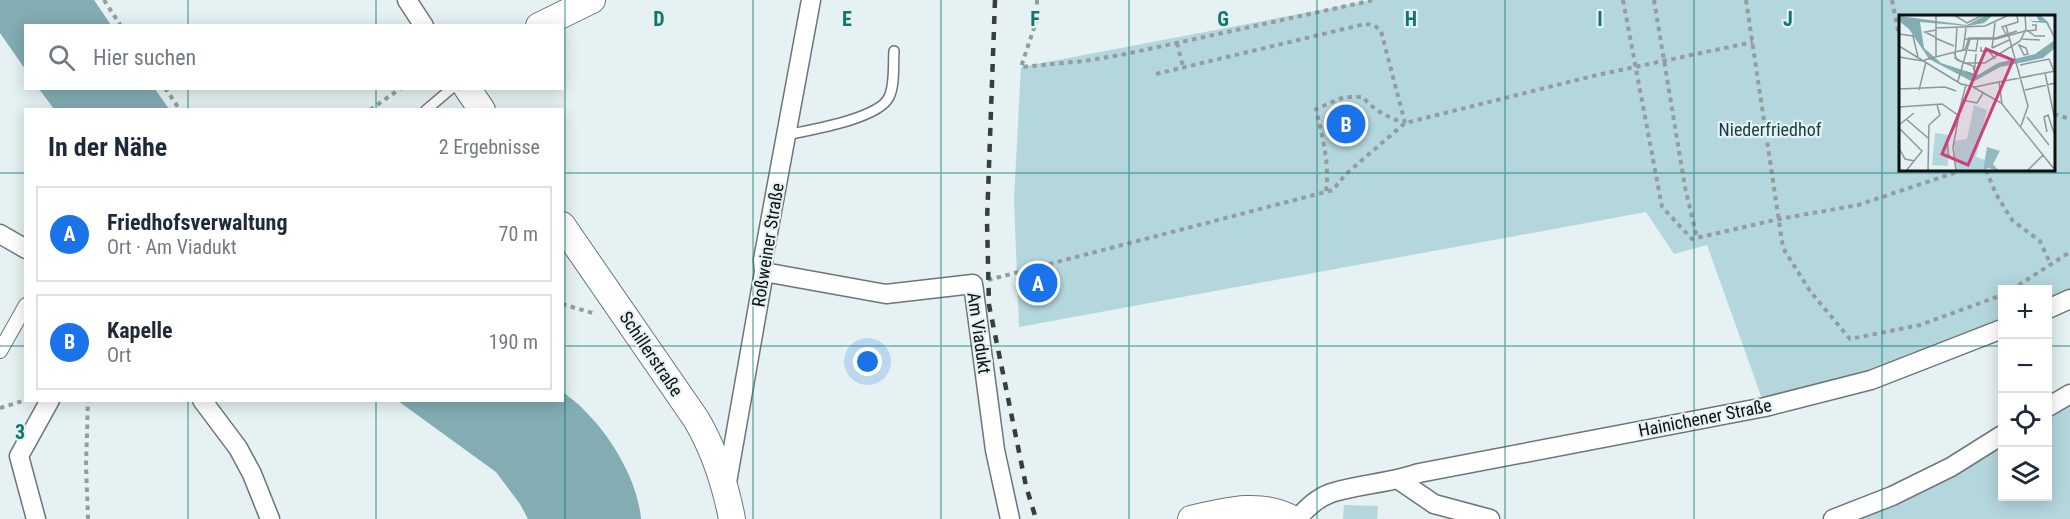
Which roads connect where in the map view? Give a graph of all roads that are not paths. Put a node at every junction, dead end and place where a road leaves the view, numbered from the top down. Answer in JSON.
{"nodes":[{"id":1,"x":407,"y":0,"type":"edge"},
{"id":2,"x":592,"y":0,"type":"edge"},
{"id":3,"x":811,"y":0,"type":"edge"},
{"id":4,"x":423,"y":24,"type":"edge"},
{"id":5,"x":543,"y":24,"type":"edge"},
{"id":6,"x":894,"y":51,"type":"dead end"},
{"id":7,"x":450,"y":90,"type":"edge"},
{"id":8,"x":468,"y":90,"type":"edge"},
{"id":9,"x":428,"y":108,"type":"edge"},
{"id":10,"x":481,"y":108,"type":"edge"},
{"id":11,"x":786,"y":135,"type":"junction"},
{"id":12,"x":564,"y":228,"type":"edge"},
{"id":13,"x":0,"y":234,"type":"edge"},
{"id":14,"x":24,"y":248,"type":"edge"},
{"id":15,"x":764,"y":272,"type":"junction"},
{"id":16,"x":2070,"y":299,"type":"edge"},
{"id":17,"x":2052,"y":307,"type":"edge"},
{"id":18,"x":24,"y":309,"type":"edge"},
{"id":19,"x":1998,"y":331,"type":"edge"},
{"id":20,"x":0,"y":351,"type":"edge"},
{"id":21,"x":2070,"y":394,"type":"edge"},
{"id":22,"x":49,"y":402,"type":"edge"},
{"id":23,"x":204,"y":402,"type":"edge"},
{"id":24,"x":2052,"y":405,"type":"edge"},
{"id":25,"x":1998,"y":437,"type":"edge"},
{"id":26,"x":1400,"y":480,"type":"junction"},
{"id":27,"x":726,"y":490,"type":"junction"},
{"id":28,"x":36,"y":519,"type":"edge"},
{"id":29,"x":270,"y":519,"type":"edge"},
{"id":30,"x":732,"y":519,"type":"edge"},
{"id":31,"x":1010,"y":519,"type":"edge"},
{"id":32,"x":1191,"y":519,"type":"edge"},
{"id":33,"x":1295,"y":519,"type":"edge"},
{"id":34,"x":1490,"y":519,"type":"edge"},
{"id":35,"x":1833,"y":519,"type":"edge"}],
"edges":[{"from":1,"to":4,"type":"street"},
{"from":2,"to":5,"type":"main road"},
{"from":3,"to":11,"type":"street","name":"Roßweiner Straße"},
{"from":6,"to":11,"type":"lane"},
{"from":7,"to":9,"type":"lane"},
{"from":8,"to":10,"type":"main road"},
{"from":11,"to":15,"type":"street","name":"Roßweiner Straße"},
{"from":12,"to":27,"type":"main road","name":"Schillerstraße"},
{"from":13,"to":14,"type":"street"},
{"from":15,"to":27,"type":"street","name":"Roßweiner Straße"},
{"from":15,"to":31,"type":"street","name":"Am Viadukt"},
{"from":16,"to":17,"type":"street"},
{"from":18,"to":20,"type":"street"},
{"from":19,"to":26,"type":"street","name":"Hainichener Straße"},
{"from":21,"to":24,"type":"street"},
{"from":22,"to":28,"type":"street"},
{"from":23,"to":29,"type":"street"},
{"from":25,"to":35,"type":"street"},
{"from":26,"to":33,"type":"street","name":"Hainichener Straße"},
{"from":26,"to":34,"type":"street"},
{"from":27,"to":30,"type":"main road","name":"Schillerstraße"},
{"from":32,"to":33,"type":"main road","name":"Hainichener Straße"}]}
